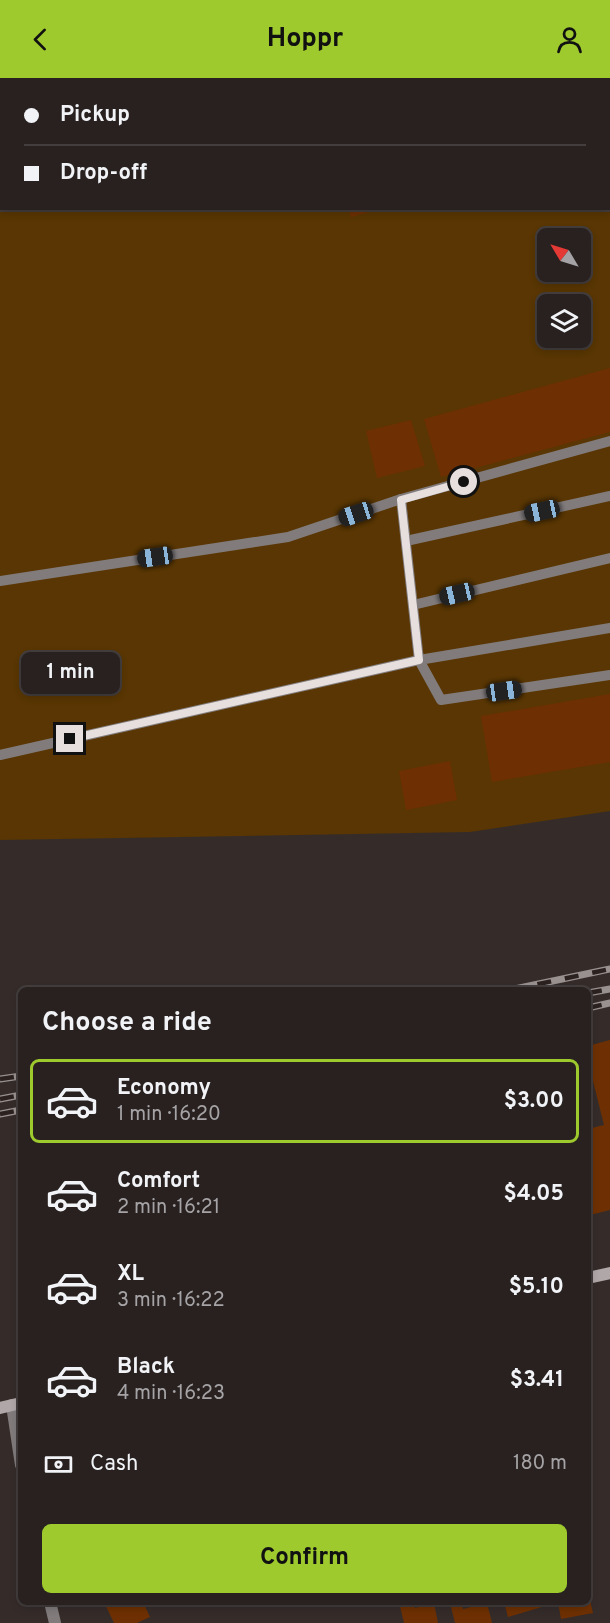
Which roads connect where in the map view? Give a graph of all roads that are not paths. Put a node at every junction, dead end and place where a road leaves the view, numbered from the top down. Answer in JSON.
{"nodes":[{"id":1,"x":610,"y":441,"type":"edge"},
{"id":2,"x":610,"y":496,"type":"edge"},
{"id":3,"x":401,"y":500,"type":"junction"},
{"id":4,"x":406,"y":541,"type":"junction"},
{"id":5,"x":610,"y":558,"type":"edge"},
{"id":6,"x":0,"y":581,"type":"edge"},
{"id":7,"x":413,"y":605,"type":"junction"},
{"id":8,"x":610,"y":628,"type":"edge"},
{"id":9,"x":419,"y":660,"type":"junction"},
{"id":10,"x":610,"y":675,"type":"edge"},
{"id":11,"x":0,"y":755,"type":"edge"},
{"id":12,"x":610,"y":1273,"type":"edge"},
{"id":13,"x":591,"y":1277,"type":"edge"},
{"id":14,"x":11,"y":1405,"type":"edge"},
{"id":15,"x":18,"y":1447,"type":"edge"},
{"id":16,"x":51,"y":1605,"type":"edge"},
{"id":17,"x":55,"y":1623,"type":"edge"}],
"edges":[{"from":1,"to":3,"type":"lane"},
{"from":2,"to":4,"type":"lane"},
{"from":3,"to":4,"type":"lane"},
{"from":3,"to":6,"type":"lane"},
{"from":4,"to":7,"type":"lane"},
{"from":5,"to":7,"type":"lane"},
{"from":7,"to":9,"type":"lane"},
{"from":8,"to":9,"type":"lane"},
{"from":9,"to":10,"type":"lane"},
{"from":9,"to":11,"type":"lane"},
{"from":12,"to":13,"type":"street"},
{"from":14,"to":15,"type":"street"},
{"from":16,"to":17,"type":"street"}]}
